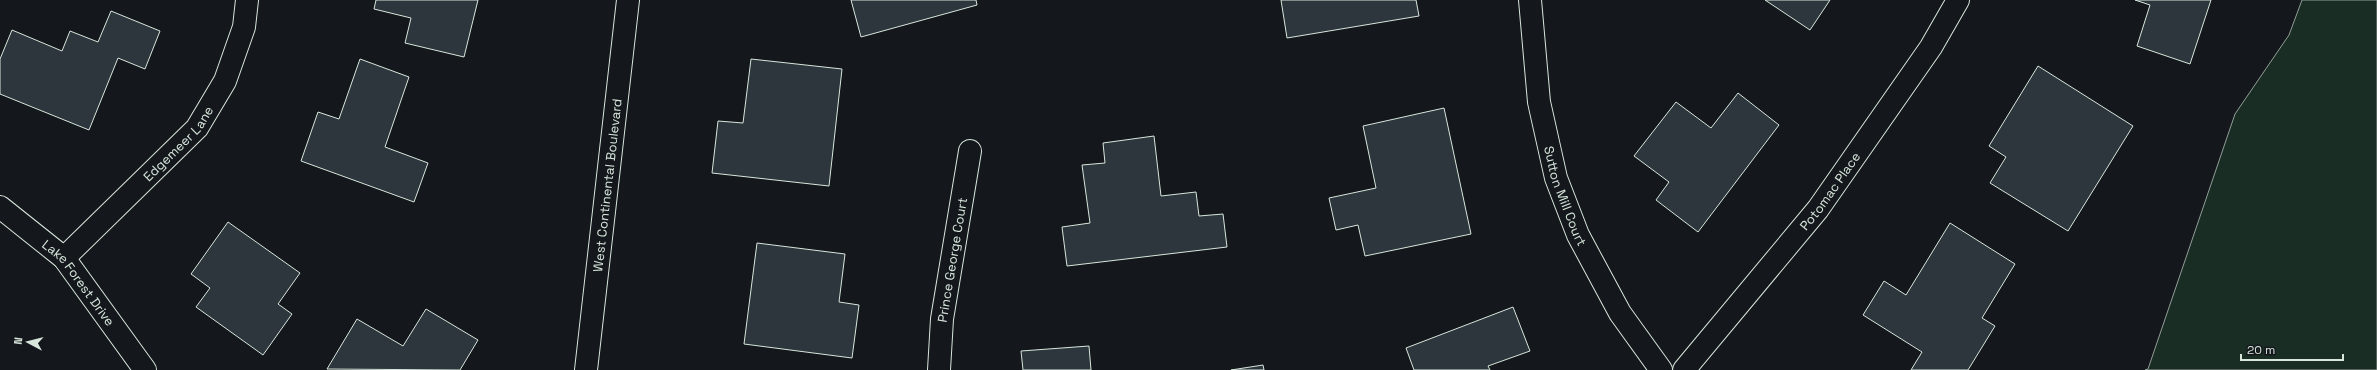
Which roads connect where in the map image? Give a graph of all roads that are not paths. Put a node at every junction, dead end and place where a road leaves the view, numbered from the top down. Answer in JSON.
{"nodes":[{"id":1,"x":247,"y":0,"type":"edge"},
{"id":2,"x":628,"y":0,"type":"edge"},
{"id":3,"x":1530,"y":0,"type":"edge"},
{"id":4,"x":1958,"y":0,"type":"edge"},
{"id":5,"x":970,"y":151,"type":"dead end"},
{"id":6,"x":0,"y":207,"type":"edge"},
{"id":7,"x":64,"y":258,"type":"junction"},
{"id":8,"x":145,"y":370,"type":"edge"},
{"id":9,"x":586,"y":370,"type":"edge"},
{"id":10,"x":939,"y":370,"type":"edge"},
{"id":11,"x":1661,"y":370,"type":"edge"},
{"id":12,"x":1684,"y":370,"type":"edge"}],
"edges":[{"from":1,"to":7,"type":"street","name":"Edgemeer Lane"},
{"from":2,"to":9,"type":"street","name":"West Continental Boulevard"},
{"from":3,"to":11,"type":"street","name":"Sutton Mill Court"},
{"from":4,"to":12,"type":"street","name":"Potomac Place"},
{"from":5,"to":10,"type":"street","name":"Prince George Court"},
{"from":6,"to":7,"type":"street","name":"Lake Forest Drive"},
{"from":7,"to":8,"type":"street","name":"Lake Forest Drive"}]}
